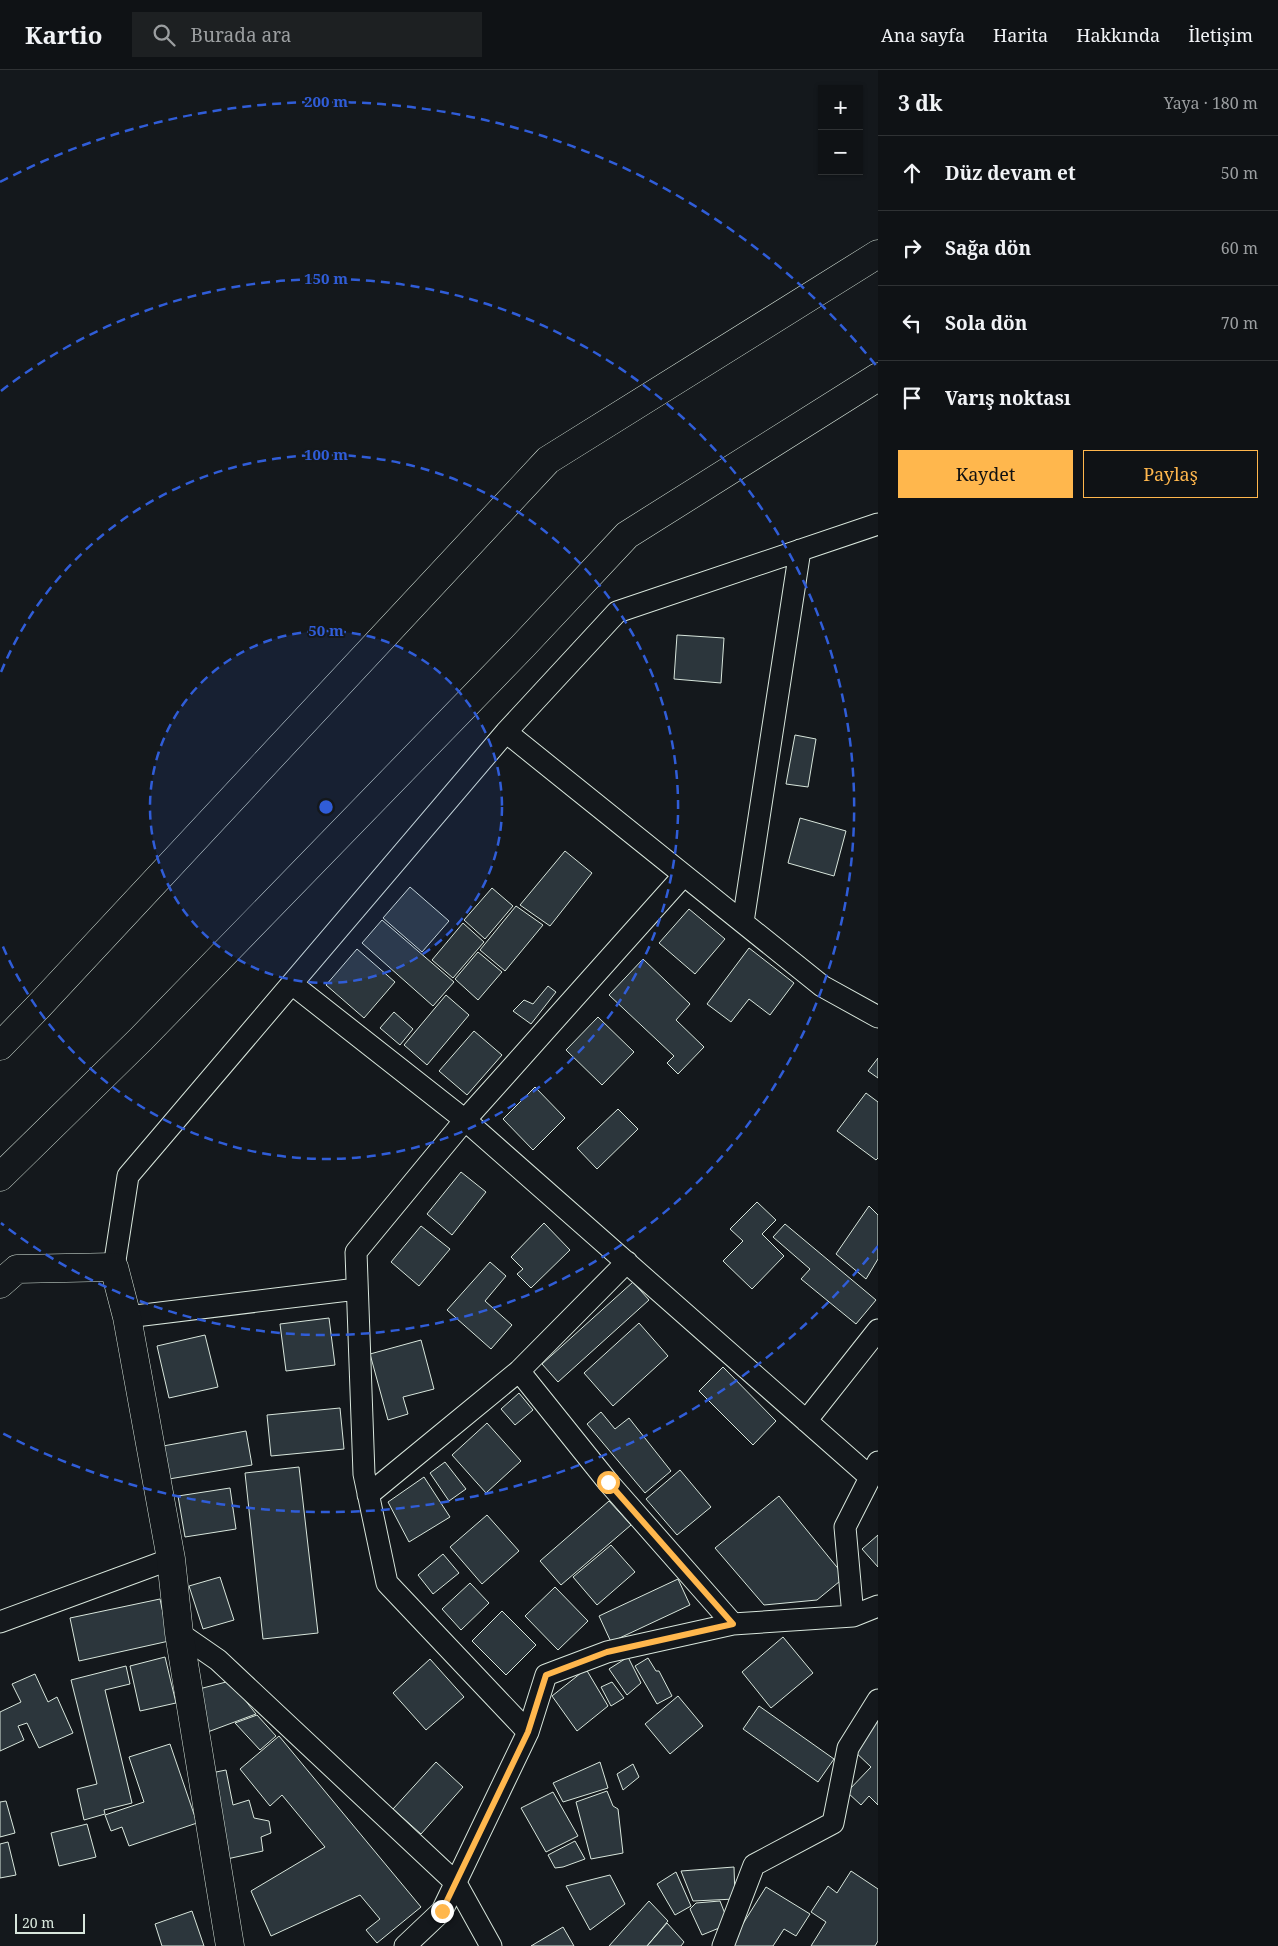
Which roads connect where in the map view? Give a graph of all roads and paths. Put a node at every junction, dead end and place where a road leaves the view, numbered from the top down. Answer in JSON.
{"nodes":[{"id":1,"x":878,"y":254,"type":"edge"},
{"id":2,"x":878,"y":377,"type":"edge"},
{"id":3,"x":878,"y":524,"type":"edge"},
{"id":4,"x":800,"y":550,"type":"junction"},
{"id":5,"x":506,"y":732,"type":"junction"},
{"id":6,"x":684,"y":876,"type":"junction"},
{"id":7,"x":742,"y":922,"type":"junction"},
{"id":8,"x":292,"y":984,"type":"junction"},
{"id":9,"x":878,"y":1017,"type":"edge"},
{"id":10,"x":0,"y":1046,"type":"edge"},
{"id":11,"x":465,"y":1120,"type":"junction"},
{"id":12,"x":0,"y":1177,"type":"edge"},
{"id":13,"x":627,"y":1262,"type":"junction"},
{"id":14,"x":114,"y":1267,"type":"junction"},
{"id":15,"x":0,"y":1284,"type":"edge"},
{"id":16,"x":357,"y":1289,"type":"junction"},
{"id":17,"x":127,"y":1317,"type":"junction"},
{"id":18,"x":878,"y":1330,"type":"edge"},
{"id":19,"x":519,"y":1371,"type":"junction"},
{"id":20,"x":806,"y":1421,"type":"junction"},
{"id":21,"x":874,"y":1469,"type":"edge"},
{"id":22,"x":368,"y":1495,"type":"junction"},
{"id":23,"x":172,"y":1559,"type":"junction"},
{"id":24,"x":878,"y":1606,"type":"edge"},
{"id":25,"x":853,"y":1616,"type":"junction"},
{"id":26,"x":0,"y":1622,"type":"edge"},
{"id":27,"x":733,"y":1624,"type":"junction"},
{"id":28,"x":179,"y":1633,"type":"junction"},
{"id":29,"x":878,"y":1700,"type":"edge"},
{"id":30,"x":528,"y":1732,"type":"junction"},
{"id":31,"x":456,"y":1883,"type":"junction"},
{"id":32,"x":230,"y":1946,"type":"edge"},
{"id":33,"x":404,"y":1946,"type":"edge"},
{"id":34,"x":491,"y":1946,"type":"edge"},
{"id":35,"x":723,"y":1946,"type":"edge"}],
"edges":[{"from":1,"to":10,"type":"street"},
{"from":2,"to":12,"type":"street"},
{"from":3,"to":4,"type":"street"},
{"from":4,"to":5,"type":"street"},
{"from":4,"to":7,"type":"street"},
{"from":5,"to":6,"type":"street"},
{"from":5,"to":8,"type":"street"},
{"from":6,"to":7,"type":"street"},
{"from":6,"to":11,"type":"street"},
{"from":7,"to":9,"type":"street"},
{"from":8,"to":11,"type":"street"},
{"from":8,"to":14,"type":"street"},
{"from":11,"to":13,"type":"street"},
{"from":11,"to":16,"type":"street"},
{"from":13,"to":19,"type":"street"},
{"from":13,"to":20,"type":"street"},
{"from":14,"to":15,"type":"street"},
{"from":14,"to":17,"type":"street"},
{"from":16,"to":17,"type":"street"},
{"from":16,"to":22,"type":"street"},
{"from":17,"to":23,"type":"street"},
{"from":18,"to":20,"type":"street"},
{"from":19,"to":22,"type":"street"},
{"from":19,"to":27,"type":"street"},
{"from":20,"to":21,"type":"street"},
{"from":21,"to":25,"type":"street"},
{"from":22,"to":30,"type":"street"},
{"from":23,"to":26,"type":"street"},
{"from":23,"to":28,"type":"street"},
{"from":24,"to":25,"type":"street"},
{"from":25,"to":27,"type":"street"},
{"from":27,"to":30,"type":"street"},
{"from":28,"to":31,"type":"street"},
{"from":28,"to":32,"type":"street"},
{"from":29,"to":35,"type":"street"},
{"from":30,"to":31,"type":"street"},
{"from":31,"to":33,"type":"street"},
{"from":31,"to":34,"type":"street"}]}
